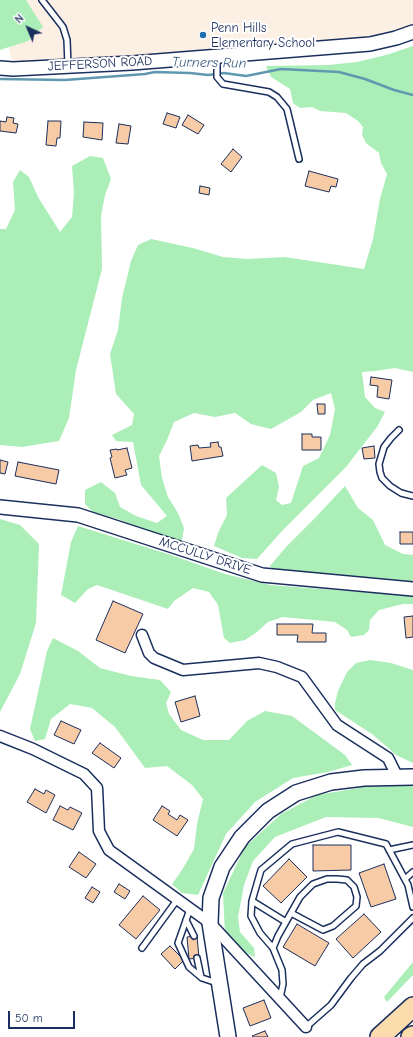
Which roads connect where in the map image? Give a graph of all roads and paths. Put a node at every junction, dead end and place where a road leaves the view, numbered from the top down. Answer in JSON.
{"nodes":[{"id":1,"x":42,"y":0,"type":"edge"},
{"id":2,"x":413,"y":32,"type":"edge"},
{"id":3,"x":217,"y":56,"type":"junction"},
{"id":4,"x":68,"y":66,"type":"junction"},
{"id":5,"x":0,"y":68,"type":"edge"},
{"id":6,"x":300,"y":159,"type":"dead end"},
{"id":7,"x":399,"y":430,"type":"dead end"},
{"id":8,"x":413,"y":496,"type":"edge"},
{"id":9,"x":0,"y":507,"type":"edge"},
{"id":10,"x":413,"y":589,"type":"edge"},
{"id":11,"x":142,"y":635,"type":"dead end"},
{"id":12,"x":0,"y":736,"type":"edge"},
{"id":13,"x":406,"y":777,"type":"edge"},
{"id":14,"x":413,"y":845,"type":"edge"},
{"id":15,"x":389,"y":850,"type":"junction"},
{"id":16,"x":413,"y":872,"type":"edge"},
{"id":17,"x":405,"y":879,"type":"junction"},
{"id":18,"x":177,"y":900,"type":"junction"},
{"id":19,"x":252,"y":901,"type":"junction"},
{"id":20,"x":413,"y":907,"type":"edge"},
{"id":21,"x":190,"y":909,"type":"junction"},
{"id":22,"x":291,"y":913,"type":"junction"},
{"id":23,"x":413,"y":918,"type":"edge"},
{"id":24,"x":186,"y":920,"type":"junction"},
{"id":25,"x":286,"y":922,"type":"junction"},
{"id":26,"x":210,"y":923,"type":"junction"},
{"id":27,"x":194,"y":936,"type":"dead end"},
{"id":28,"x":142,"y":948,"type":"dead end"},
{"id":29,"x":273,"y":948,"type":"junction"},
{"id":30,"x":197,"y":958,"type":"dead end"},
{"id":31,"x":202,"y":978,"type":"junction"},
{"id":32,"x":220,"y":983,"type":"junction"},
{"id":33,"x":280,"y":998,"type":"junction"},
{"id":34,"x":413,"y":1007,"type":"edge"},
{"id":35,"x":306,"y":1027,"type":"joint"},
{"id":36,"x":228,"y":1037,"type":"edge"},
{"id":37,"x":380,"y":1037,"type":"edge"}],
"edges":[{"from":1,"to":4,"type":"lane"},
{"from":2,"to":3,"type":"street","name":"JEFFERSON ROAD"},
{"from":3,"to":4,"type":"street","name":"JEFFERSON ROAD"},
{"from":3,"to":6,"type":"lane"},
{"from":4,"to":5,"type":"street","name":"JEFFERSON ROAD"},
{"from":7,"to":8,"type":"lane"},
{"from":9,"to":10,"type":"street","name":"MCCULLY DRIVE"},
{"from":11,"to":13,"type":"street"},
{"from":12,"to":18,"type":"street"},
{"from":13,"to":26,"type":"main road"},
{"from":14,"to":15,"type":"lane"},
{"from":15,"to":17,"type":"lane"},
{"from":15,"to":19,"type":"lane"},
{"from":16,"to":17,"type":"lane"},
{"from":17,"to":20,"type":"lane"},
{"from":18,"to":21,"type":"street"},
{"from":18,"to":28,"type":"lane"},
{"from":19,"to":25,"type":"lane"},
{"from":19,"to":29,"type":"lane"},
{"from":21,"to":24,"type":"lane"},
{"from":21,"to":26,"type":"street"},
{"from":22,"to":22,"type":"lane"},
{"from":22,"to":25,"type":"lane"},
{"from":23,"to":35,"type":"lane"},
{"from":24,"to":27,"type":"lane"},
{"from":24,"to":31,"type":"lane"},
{"from":25,"to":29,"type":"lane"},
{"from":26,"to":32,"type":"main road"},
{"from":26,"to":33,"type":"street"},
{"from":29,"to":33,"type":"lane"},
{"from":30,"to":31,"type":"lane"},
{"from":31,"to":32,"type":"lane"},
{"from":32,"to":36,"type":"main road"},
{"from":33,"to":35,"type":"street"},
{"from":34,"to":37,"type":"highway"}]}
